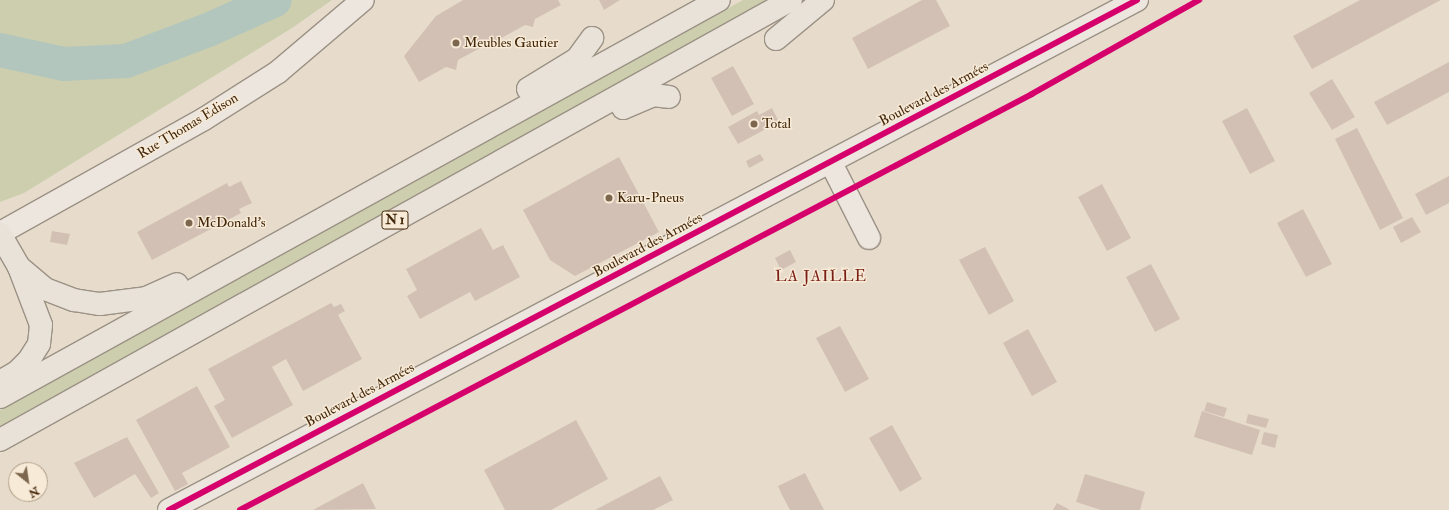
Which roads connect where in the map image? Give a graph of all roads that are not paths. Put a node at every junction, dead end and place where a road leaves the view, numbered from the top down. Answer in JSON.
{"nodes":[{"id":1,"x":363,"y":0,"type":"edge"},
{"id":2,"x":719,"y":0,"type":"edge"},
{"id":3,"x":791,"y":0,"type":"edge"},
{"id":4,"x":823,"y":0,"type":"edge"},
{"id":5,"x":1137,"y":0,"type":"edge"},
{"id":6,"x":592,"y":38,"type":"dead end"},
{"id":7,"x":776,"y":39,"type":"dead end"},
{"id":8,"x":669,"y":97,"type":"dead end"},
{"id":9,"x":831,"y":163,"type":"junction"},
{"id":10,"x":405,"y":173,"type":"junction"},
{"id":11,"x":428,"y":202,"type":"junction"},
{"id":12,"x":341,"y":208,"type":"junction"},
{"id":13,"x":0,"y":233,"type":"edge"},
{"id":14,"x":869,"y":238,"type":"dead end"},
{"id":15,"x":19,"y":268,"type":"junction"},
{"id":16,"x":0,"y":382,"type":"edge"},
{"id":17,"x":0,"y":397,"type":"edge"},
{"id":18,"x":0,"y":440,"type":"edge"},
{"id":19,"x":168,"y":510,"type":"edge"}],
"edges":[{"from":1,"to":13,"type":"street","name":"Rue Thomas Edison"},
{"from":2,"to":10,"type":"highway","number":"N 1"},
{"from":3,"to":11,"type":"highway","number":"N 1"},
{"from":4,"to":7,"type":"highway"},
{"from":5,"to":9,"type":"street","name":"Boulevard des Armées"},
{"from":6,"to":10,"type":"highway"},
{"from":8,"to":11,"type":"highway"},
{"from":9,"to":14,"type":"street"},
{"from":9,"to":19,"type":"street","name":"Boulevard des Armées"},
{"from":10,"to":12,"type":"highway","number":"N 1"},
{"from":11,"to":18,"type":"highway","number":"N 1"},
{"from":12,"to":15,"type":"highway"},
{"from":12,"to":17,"type":"highway","number":"N 1"},
{"from":13,"to":15,"type":"highway"},
{"from":15,"to":16,"type":"highway"}]}
